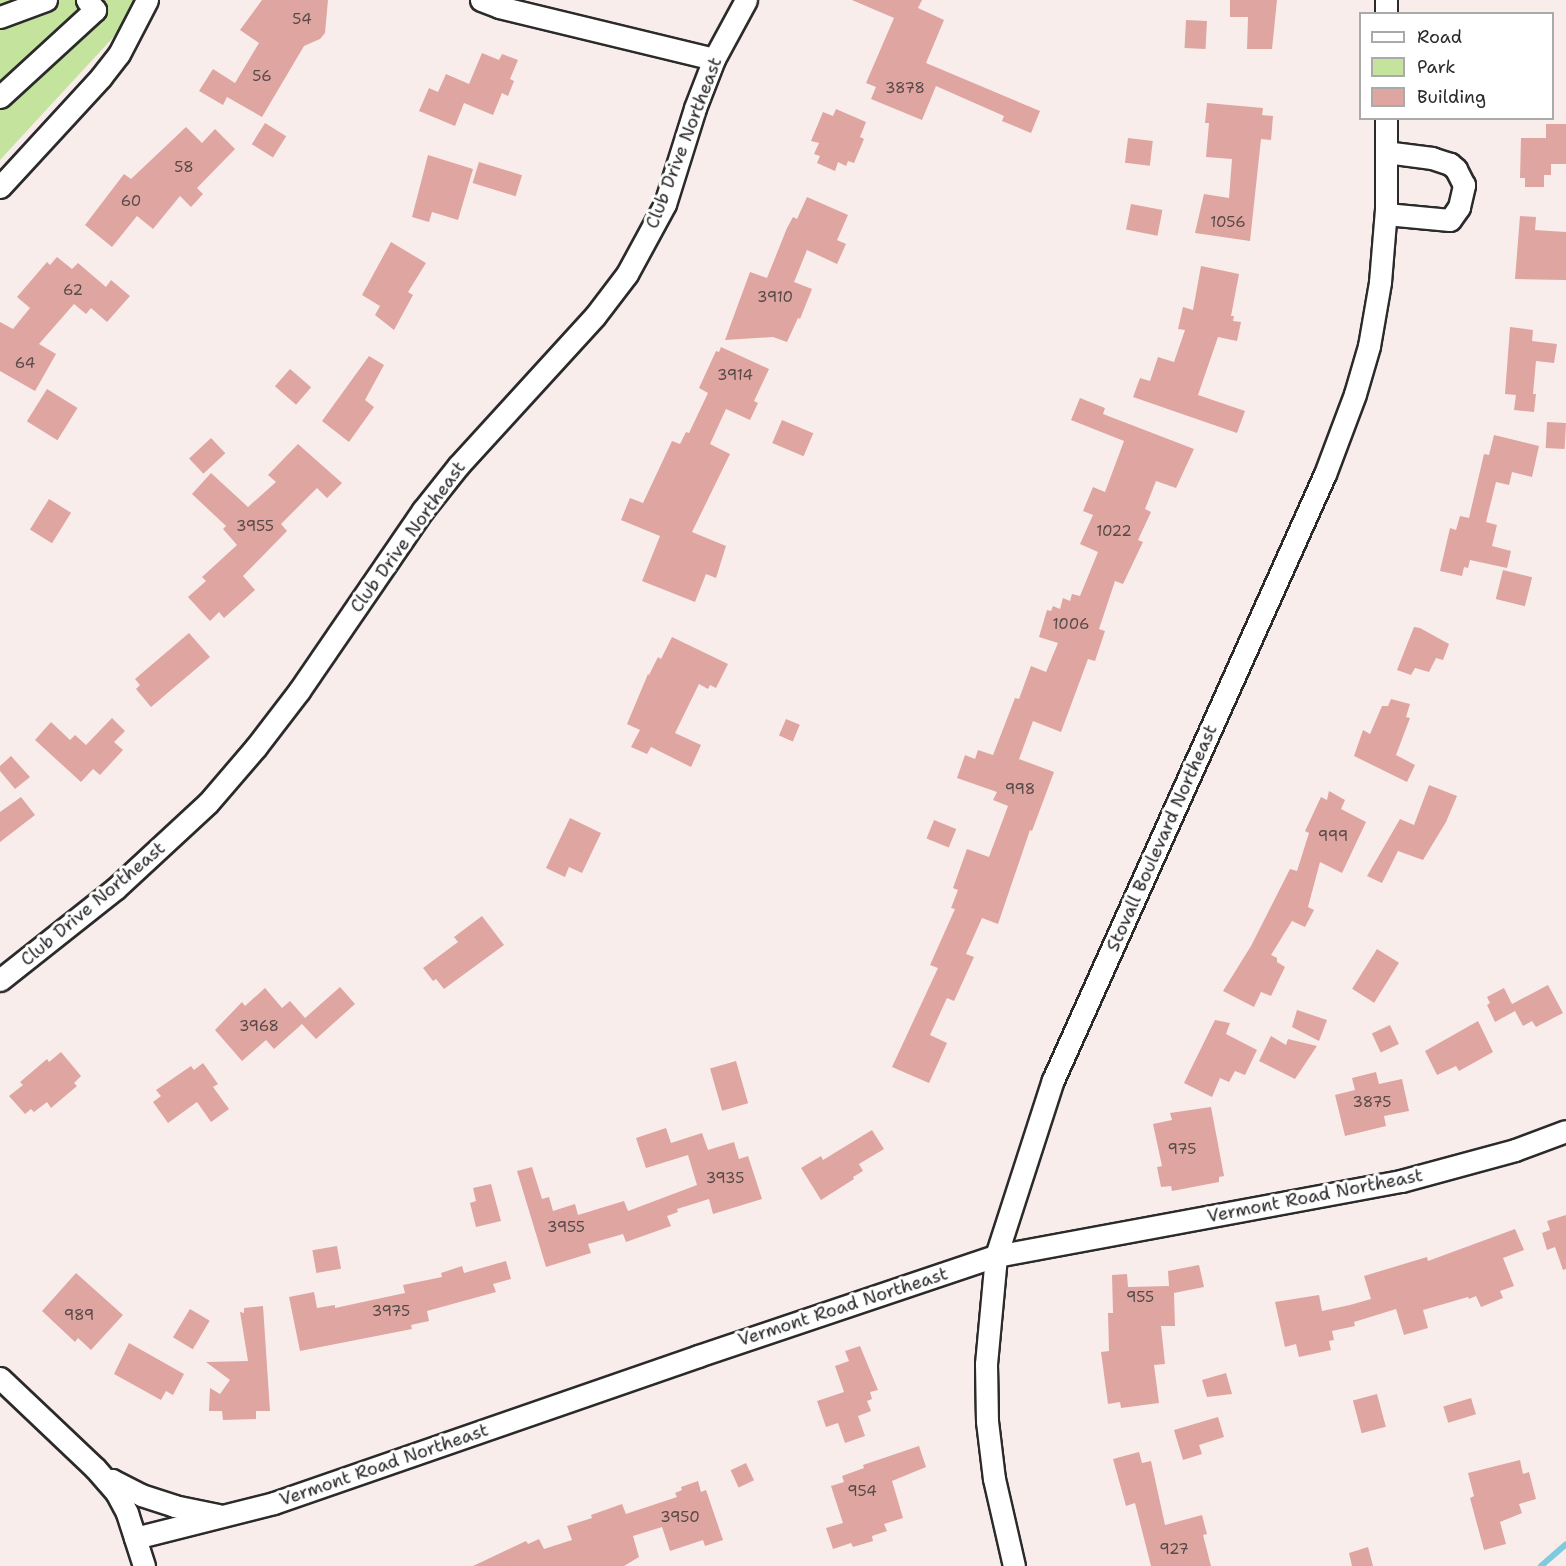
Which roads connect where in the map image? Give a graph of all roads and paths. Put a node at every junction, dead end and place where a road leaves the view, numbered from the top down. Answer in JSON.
{"nodes":[{"id":1,"x":46,"y":0,"type":"edge"},
{"id":2,"x":87,"y":0,"type":"edge"},
{"id":3,"x":147,"y":0,"type":"edge"},
{"id":4,"x":481,"y":0,"type":"edge"},
{"id":5,"x":746,"y":0,"type":"edge"},
{"id":6,"x":0,"y":17,"type":"edge"},
{"id":7,"x":714,"y":59,"type":"junction"},
{"id":8,"x":0,"y":97,"type":"edge"},
{"id":9,"x":1386,"y":120,"type":"edge"},
{"id":10,"x":1386,"y":152,"type":"junction"},
{"id":11,"x":0,"y":187,"type":"edge"},
{"id":12,"x":1386,"y":214,"type":"junction"},
{"id":13,"x":0,"y":980,"type":"edge"},
{"id":14,"x":1566,"y":1131,"type":"edge"},
{"id":15,"x":996,"y":1256,"type":"junction"},
{"id":16,"x":0,"y":1378,"type":"edge"},
{"id":17,"x":105,"y":1480,"type":"junction"},
{"id":18,"x":225,"y":1516,"type":"junction"},
{"id":19,"x":135,"y":1538,"type":"junction"},
{"id":20,"x":144,"y":1566,"type":"edge"},
{"id":21,"x":1014,"y":1566,"type":"edge"}],
"edges":[{"from":1,"to":6,"type":"street"},
{"from":2,"to":8,"type":"street"},
{"from":3,"to":11,"type":"street"},
{"from":4,"to":7,"type":"street"},
{"from":5,"to":7,"type":"street","name":"Club Drive Northeast"},
{"from":7,"to":13,"type":"street","name":"Club Drive Northeast"},
{"from":9,"to":10,"type":"street","name":"Stovall Boulevard Northeast"},
{"from":10,"to":12,"type":"street","name":"Stovall Boulevard Northeast"},
{"from":10,"to":12,"type":"street"},
{"from":12,"to":15,"type":"street","name":"Stovall Boulevard Northeast"},
{"from":14,"to":15,"type":"street","name":"Vermont Road Northeast"},
{"from":15,"to":18,"type":"street","name":"Vermont Road Northeast"},
{"from":15,"to":21,"type":"street","name":"Stovall Boulevard Northeast"},
{"from":16,"to":17,"type":"street"},
{"from":17,"to":18,"type":"street"},
{"from":17,"to":19,"type":"street"},
{"from":18,"to":19,"type":"street","name":"Vermont Road Northeast"},
{"from":19,"to":20,"type":"street"}]}
